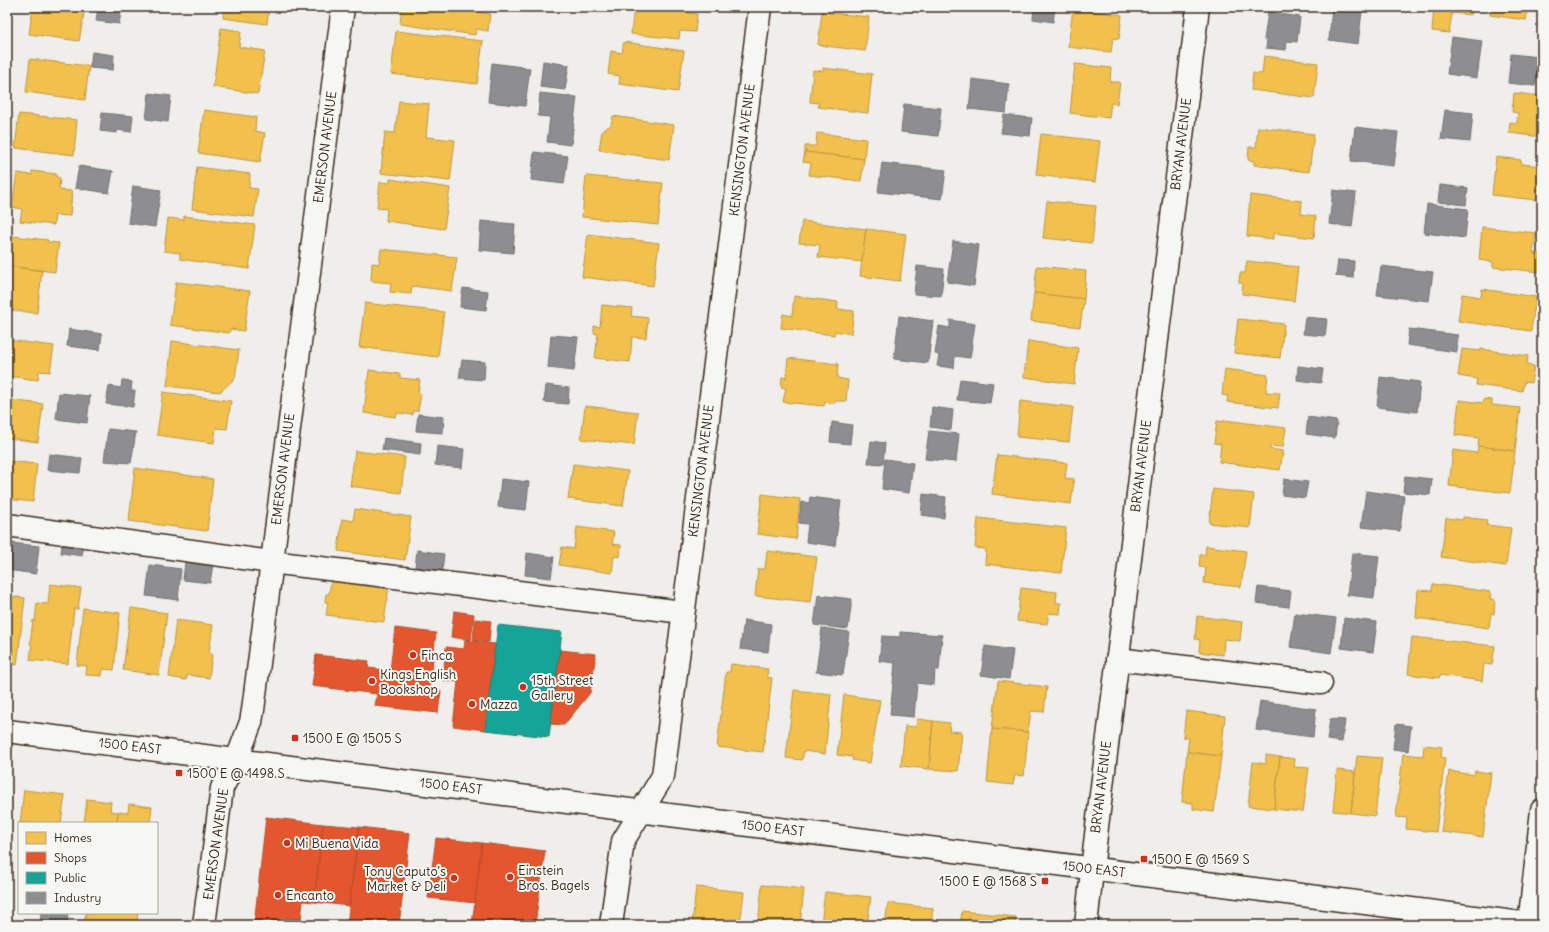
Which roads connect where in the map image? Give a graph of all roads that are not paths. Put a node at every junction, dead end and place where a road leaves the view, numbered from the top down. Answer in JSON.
{"nodes":[{"id":1,"x":343,"y":7,"type":"edge"},
{"id":2,"x":760,"y":7,"type":"edge"},
{"id":3,"x":1198,"y":7,"type":"edge"},
{"id":4,"x":7,"y":525,"type":"edge"},
{"id":5,"x":271,"y":562,"type":"junction"},
{"id":6,"x":683,"y":612,"type":"junction"},
{"id":7,"x":1117,"y":659,"type":"junction"},
{"id":8,"x":1321,"y":683,"type":"dead end"},
{"id":9,"x":7,"y":731,"type":"edge"},
{"id":10,"x":237,"y":759,"type":"junction"},
{"id":11,"x":1542,"y":810,"type":"edge"},
{"id":12,"x":642,"y":812,"type":"junction"},
{"id":13,"x":1092,"y":869,"type":"junction"},
{"id":14,"x":204,"y":925,"type":"edge"},
{"id":15,"x":611,"y":925,"type":"edge"},
{"id":16,"x":1086,"y":925,"type":"edge"},
{"id":17,"x":1532,"y":925,"type":"edge"}],
"edges":[{"from":1,"to":5,"type":"street","name":"EMERSON AVENUE"},
{"from":2,"to":6,"type":"street","name":"KENSINGTON AVENUE"},
{"from":3,"to":7,"type":"street","name":"BRYAN AVENUE"},
{"from":4,"to":5,"type":"street"},
{"from":5,"to":6,"type":"street"},
{"from":5,"to":10,"type":"street","name":"EMERSON AVENUE"},
{"from":6,"to":12,"type":"street","name":"KENSINGTON AVENUE"},
{"from":7,"to":8,"type":"street"},
{"from":7,"to":13,"type":"street","name":"BRYAN AVENUE"},
{"from":9,"to":10,"type":"street","name":"1500 EAST"},
{"from":10,"to":12,"type":"street","name":"1500 EAST"},
{"from":10,"to":14,"type":"street","name":"EMERSON AVENUE"},
{"from":11,"to":17,"type":"street"},
{"from":12,"to":13,"type":"street","name":"1500 EAST"},
{"from":12,"to":15,"type":"street","name":"KENSINGTON AVENUE"},
{"from":13,"to":16,"type":"street","name":"BRYAN AVENUE"},
{"from":13,"to":17,"type":"street","name":"1500 EAST"}]}
